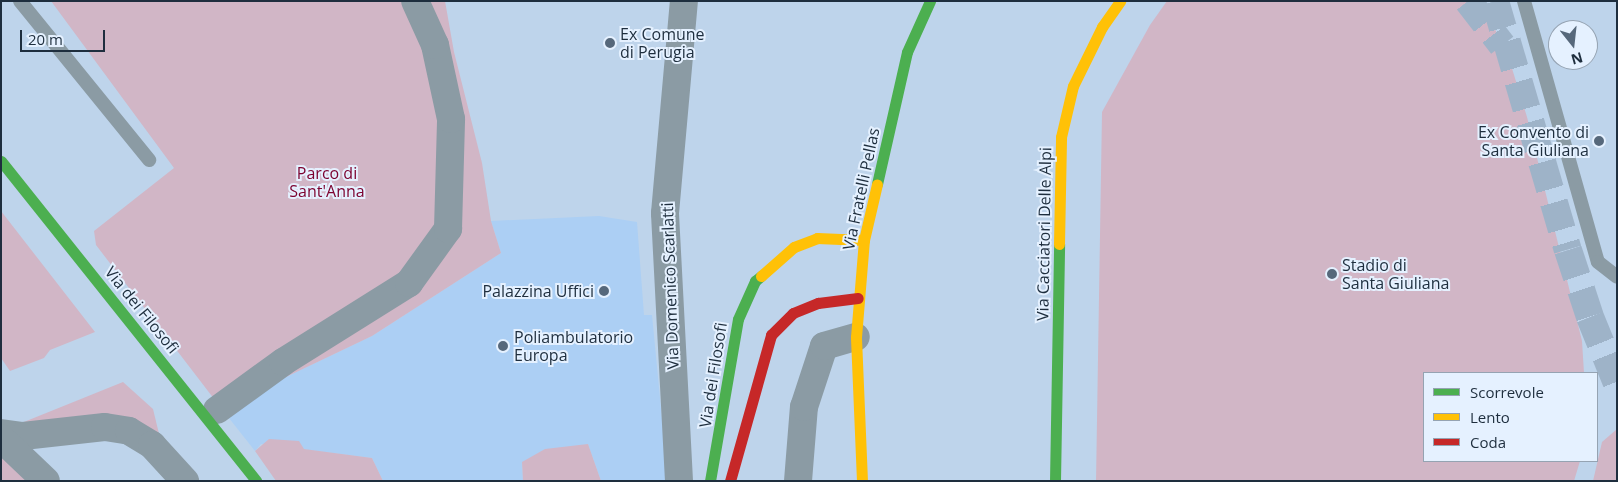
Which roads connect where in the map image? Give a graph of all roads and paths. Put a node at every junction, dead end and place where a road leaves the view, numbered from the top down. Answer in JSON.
{"nodes":[{"id":1,"x":20,"y":1,"type":"edge"},
{"id":2,"x":416,"y":1,"type":"edge"},
{"id":3,"x":684,"y":1,"type":"edge"},
{"id":4,"x":930,"y":1,"type":"edge"},
{"id":5,"x":1120,"y":1,"type":"edge"},
{"id":6,"x":1524,"y":1,"type":"edge"},
{"id":7,"x":149,"y":160,"type":"dead end"},
{"id":8,"x":1,"y":161,"type":"edge"},
{"id":9,"x":864,"y":240,"type":"junction"},
{"id":10,"x":1617,"y":277,"type":"edge"},
{"id":11,"x":858,"y":298,"type":"junction"},
{"id":12,"x":856,"y":337,"type":"junction"},
{"id":13,"x":217,"y":410,"type":"dead end"},
{"id":14,"x":1,"y":432,"type":"edge"},
{"id":15,"x":1,"y":438,"type":"edge"},
{"id":16,"x":46,"y":481,"type":"edge"},
{"id":17,"x":185,"y":481,"type":"edge"},
{"id":18,"x":256,"y":481,"type":"edge"},
{"id":19,"x":679,"y":481,"type":"edge"},
{"id":20,"x":710,"y":481,"type":"edge"},
{"id":21,"x":730,"y":481,"type":"edge"},
{"id":22,"x":798,"y":481,"type":"edge"},
{"id":23,"x":862,"y":481,"type":"edge"},
{"id":24,"x":1055,"y":481,"type":"edge"}],
"edges":[{"from":1,"to":7,"type":"lane"},
{"from":2,"to":13,"type":"street"},
{"from":3,"to":19,"type":"street","name":"Via Domenico Scarlatti"},
{"from":4,"to":9,"type":"street","name":"Via Fratelli Pellas"},
{"from":5,"to":24,"type":"street","name":"Via Cacciatori Delle Alpi"},
{"from":6,"to":10,"type":"lane"},
{"from":8,"to":18,"type":"street","name":"Via dei Filosofi"},
{"from":9,"to":11,"type":"street","name":"Via Fratelli Pellas"},
{"from":9,"to":20,"type":"street","name":"Via dei Filosofi"},
{"from":11,"to":12,"type":"street","name":"Via Fratelli Pellas"},
{"from":11,"to":21,"type":"street"},
{"from":12,"to":22,"type":"street"},
{"from":12,"to":23,"type":"street","name":"Via Fratelli Pellas"},
{"from":14,"to":17,"type":"street"},
{"from":15,"to":16,"type":"street"}]}
